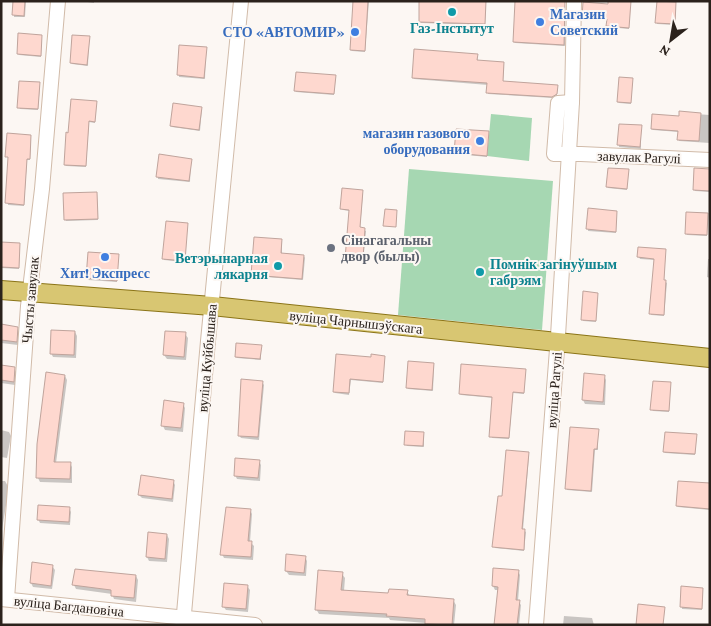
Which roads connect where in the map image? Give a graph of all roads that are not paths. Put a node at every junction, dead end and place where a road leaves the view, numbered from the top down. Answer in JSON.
{"nodes":[{"id":1,"x":58,"y":1,"type":"edge"},
{"id":2,"x":241,"y":1,"type":"edge"},
{"id":3,"x":574,"y":1,"type":"edge"},
{"id":4,"x":568,"y":155,"type":"junction"},
{"id":5,"x":710,"y":160,"type":"edge"},
{"id":6,"x":1,"y":290,"type":"edge"},
{"id":7,"x":30,"y":292,"type":"junction"},
{"id":8,"x":212,"y":306,"type":"junction"},
{"id":9,"x":558,"y":343,"type":"junction"},
{"id":10,"x":710,"y":358,"type":"edge"},
{"id":11,"x":4,"y":599,"type":"edge"},
{"id":12,"x":184,"y":621,"type":"edge"},
{"id":13,"x":255,"y":625,"type":"edge"},
{"id":14,"x":536,"y":625,"type":"edge"}],
"edges":[{"from":1,"to":7,"type":"street","name":"Чысты завулак"},
{"from":2,"to":8,"type":"street","name":"вуліца Куйбышава"},
{"from":3,"to":4,"type":"street","name":"вуліца Рагулі"},
{"from":4,"to":5,"type":"street","name":"завулак Рагулі"},
{"from":4,"to":9,"type":"street","name":"вуліца Рагулі"},
{"from":6,"to":7,"type":"main road","name":"вуліца Чарнышэўскага"},
{"from":7,"to":8,"type":"main road","name":"вуліца Чарнышэўскага"},
{"from":7,"to":11,"type":"street","name":"Чысты завулак"},
{"from":8,"to":9,"type":"main road","name":"вуліца Чарнышэўскага"},
{"from":8,"to":12,"type":"street","name":"вуліца Куйбышава"},
{"from":9,"to":10,"type":"main road","name":"вуліца Чарнышэўскага"},
{"from":9,"to":14,"type":"street","name":"вуліца Рагулі"},
{"from":11,"to":12,"type":"street","name":"вуліца Багдановіча"},
{"from":12,"to":13,"type":"street","name":"вуліца Багдановіча"}]}
